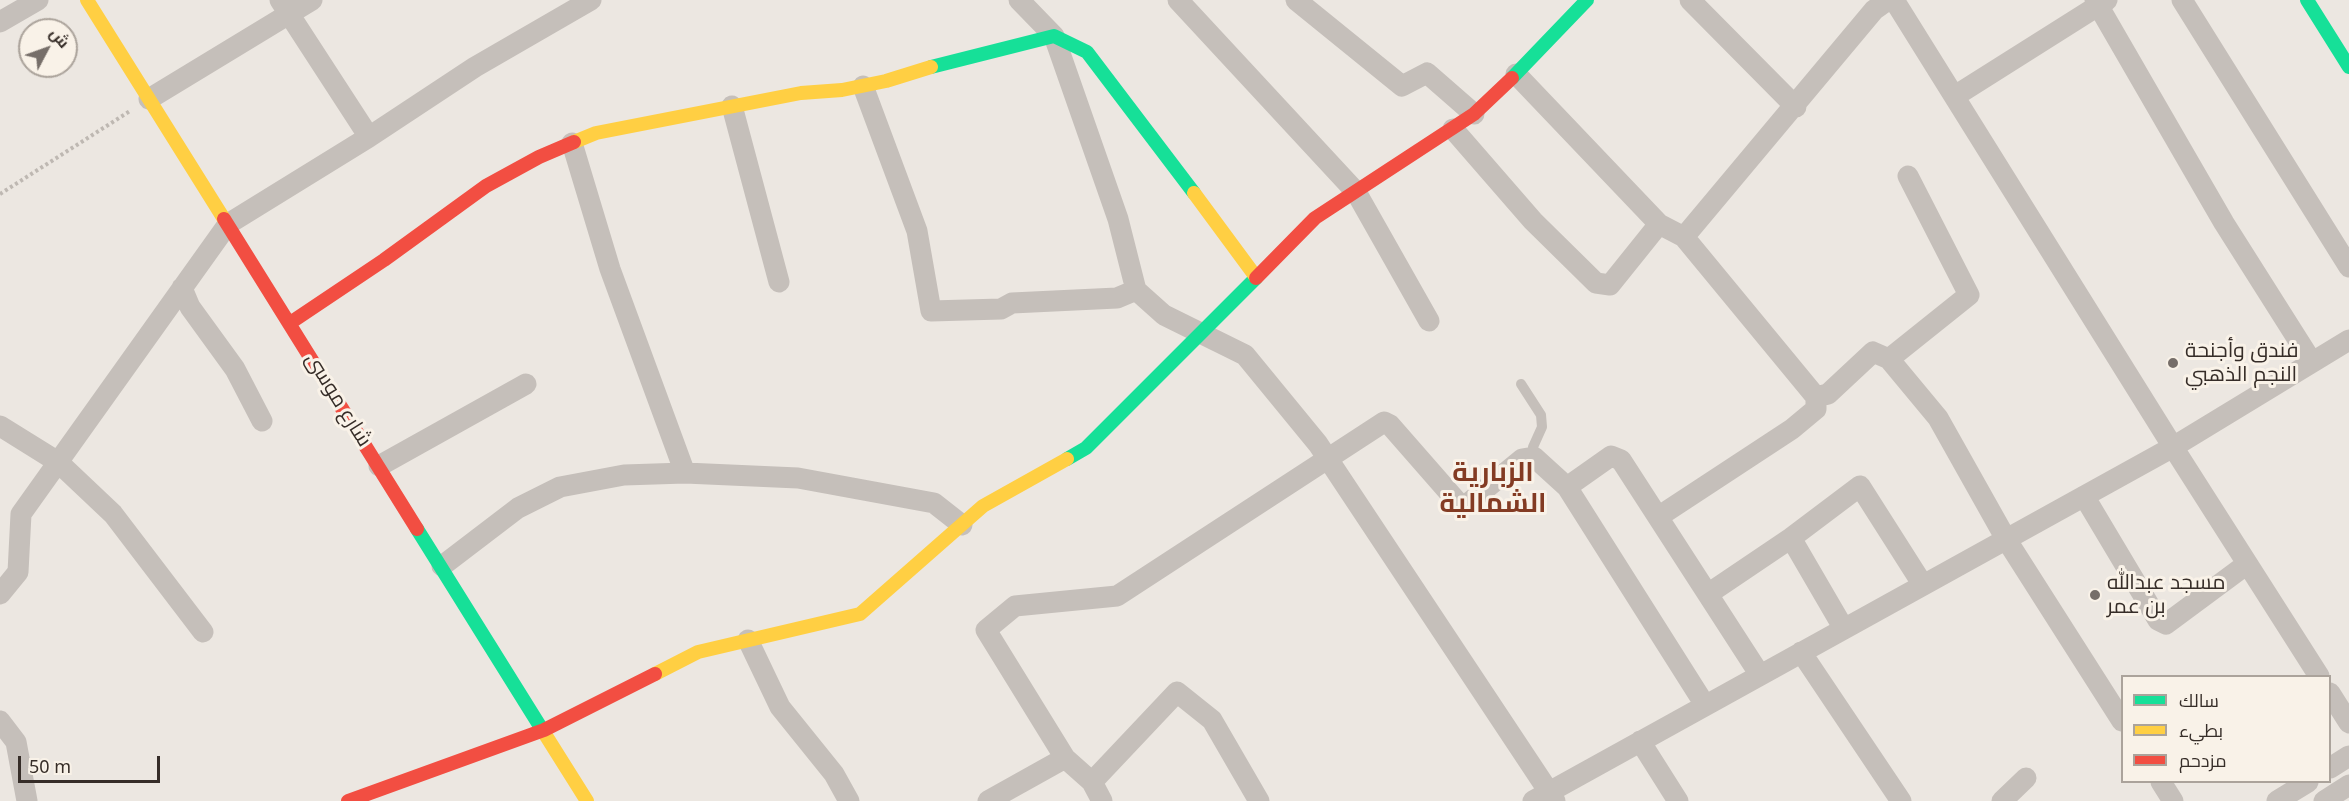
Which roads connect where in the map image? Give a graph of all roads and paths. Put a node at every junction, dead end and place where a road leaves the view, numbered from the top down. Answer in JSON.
{"nodes":[{"id":1,"x":38,"y":0,"type":"edge"},
{"id":2,"x":87,"y":0,"type":"edge"},
{"id":3,"x":312,"y":0,"type":"edge"},
{"id":4,"x":591,"y":0,"type":"edge"},
{"id":5,"x":1019,"y":0,"type":"edge"},
{"id":6,"x":1178,"y":0,"type":"edge"},
{"id":7,"x":1296,"y":0,"type":"edge"},
{"id":8,"x":1690,"y":0,"type":"edge"},
{"id":9,"x":1888,"y":0,"type":"edge"},
{"id":10,"x":1894,"y":0,"type":"edge"},
{"id":11,"x":2182,"y":0,"type":"edge"},
{"id":12,"x":2307,"y":0,"type":"edge"},
{"id":13,"x":1583,"y":1,"type":"edge"},
{"id":14,"x":2100,"y":2,"type":"edge"},
{"id":15,"x":285,"y":7,"type":"edge"},
{"id":16,"x":0,"y":22,"type":"edge"},
{"id":17,"x":1054,"y":36,"type":"junction"},
{"id":18,"x":2349,"y":68,"type":"edge"},
{"id":19,"x":1516,"y":74,"type":"junction"},
{"id":20,"x":862,"y":86,"type":"junction"},
{"id":21,"x":1955,"y":96,"type":"junction"},
{"id":22,"x":149,"y":99,"type":"junction"},
{"id":23,"x":732,"y":106,"type":"junction"},
{"id":24,"x":1796,"y":107,"type":"junction"},
{"id":25,"x":1474,"y":114,"type":"junction"},
{"id":26,"x":1453,"y":129,"type":"junction"},
{"id":27,"x":369,"y":137,"type":"junction"},
{"id":28,"x":572,"y":143,"type":"junction"},
{"id":29,"x":1908,"y":176,"type":"dead end"},
{"id":30,"x":1356,"y":192,"type":"junction"},
{"id":31,"x":0,"y":194,"type":"edge"},
{"id":32,"x":228,"y":224,"type":"junction"},
{"id":33,"x":1659,"y":224,"type":"junction"},
{"id":34,"x":1684,"y":237,"type":"junction"},
{"id":35,"x":2349,"y":267,"type":"edge"},
{"id":36,"x":1256,"y":277,"type":"junction"},
{"id":37,"x":778,"y":282,"type":"dead end"},
{"id":38,"x":182,"y":288,"type":"junction"},
{"id":39,"x":1136,"y":290,"type":"junction"},
{"id":40,"x":1429,"y":321,"type":"dead end"},
{"id":41,"x":290,"y":323,"type":"junction"},
{"id":42,"x":1200,"y":333,"type":"junction"},
{"id":43,"x":2349,"y":340,"type":"edge"},
{"id":44,"x":1889,"y":359,"type":"junction"},
{"id":45,"x":2312,"y":362,"type":"junction"},
{"id":46,"x":525,"y":384,"type":"dead end"},
{"id":47,"x":1521,"y":384,"type":"dead end"},
{"id":48,"x":1816,"y":397,"type":"junction"},
{"id":49,"x":262,"y":421,"type":"dead end"},
{"id":50,"x":0,"y":426,"type":"edge"},
{"id":51,"x":2173,"y":447,"type":"junction"},
{"id":52,"x":1534,"y":457,"type":"junction"},
{"id":53,"x":1328,"y":460,"type":"junction"},
{"id":54,"x":58,"y":462,"type":"junction"},
{"id":55,"x":379,"y":466,"type":"junction"},
{"id":56,"x":685,"y":473,"type":"junction"},
{"id":57,"x":1567,"y":487,"type":"junction"},
{"id":58,"x":2084,"y":496,"type":"junction"},
{"id":59,"x":1658,"y":517,"type":"junction"},
{"id":60,"x":962,"y":525,"type":"junction"},
{"id":61,"x":1791,"y":538,"type":"junction"},
{"id":62,"x":2006,"y":539,"type":"junction"},
{"id":63,"x":2247,"y":564,"type":"junction"},
{"id":64,"x":442,"y":566,"type":"junction"},
{"id":65,"x":1923,"y":585,"type":"junction"},
{"id":66,"x":0,"y":594,"type":"edge"},
{"id":67,"x":1708,"y":594,"type":"junction"},
{"id":68,"x":1844,"y":628,"type":"junction"},
{"id":69,"x":203,"y":632,"type":"dead end"},
{"id":70,"x":748,"y":640,"type":"junction"},
{"id":71,"x":1801,"y":652,"type":"junction"},
{"id":72,"x":1760,"y":675,"type":"junction"},
{"id":73,"x":2318,"y":675,"type":"edge"},
{"id":74,"x":2331,"y":695,"type":"edge"},
{"id":75,"x":1705,"y":705,"type":"junction"},
{"id":76,"x":2121,"y":719,"type":"edge"},
{"id":77,"x":0,"y":722,"type":"edge"},
{"id":78,"x":2349,"y":723,"type":"edge"},
{"id":79,"x":544,"y":730,"type":"junction"},
{"id":80,"x":1640,"y":741,"type":"junction"},
{"id":81,"x":2349,"y":756,"type":"edge"},
{"id":82,"x":1065,"y":758,"type":"junction"},
{"id":83,"x":2331,"y":767,"type":"edge"},
{"id":84,"x":2026,"y":778,"type":"dead end"},
{"id":85,"x":1092,"y":782,"type":"junction"},
{"id":86,"x":2162,"y":783,"type":"edge"},
{"id":87,"x":2306,"y":783,"type":"edge"},
{"id":88,"x":2349,"y":785,"type":"edge"},
{"id":89,"x":1546,"y":798,"type":"edge"},
{"id":90,"x":27,"y":801,"type":"edge"},
{"id":91,"x":348,"y":801,"type":"edge"},
{"id":92,"x":587,"y":801,"type":"edge"},
{"id":93,"x":849,"y":801,"type":"edge"},
{"id":94,"x":988,"y":801,"type":"edge"},
{"id":95,"x":1102,"y":801,"type":"edge"},
{"id":96,"x":1259,"y":801,"type":"edge"},
{"id":97,"x":1678,"y":801,"type":"edge"},
{"id":98,"x":1901,"y":801,"type":"edge"},
{"id":99,"x":2002,"y":801,"type":"edge"},
{"id":100,"x":2173,"y":801,"type":"edge"},
{"id":101,"x":2277,"y":801,"type":"edge"},
{"id":102,"x":2324,"y":801,"type":"edge"}],
"edges":[{"from":1,"to":16,"type":"street"},
{"from":2,"to":22,"type":"main road","name":"شارع موسى"},
{"from":3,"to":15,"type":"street"},
{"from":4,"to":27,"type":"street"},
{"from":5,"to":17,"type":"street"},
{"from":6,"to":30,"type":"street"},
{"from":7,"to":25,"type":"street"},
{"from":8,"to":24,"type":"street"},
{"from":9,"to":24,"type":"street"},
{"from":10,"to":21,"type":"street"},
{"from":11,"to":35,"type":"street"},
{"from":12,"to":18,"type":"main road"},
{"from":13,"to":19,"type":"main road"},
{"from":14,"to":21,"type":"street"},
{"from":14,"to":45,"type":"street"},
{"from":15,"to":22,"type":"street"},
{"from":15,"to":27,"type":"street"},
{"from":17,"to":20,"type":"main road"},
{"from":17,"to":36,"type":"main road"},
{"from":17,"to":39,"type":"street"},
{"from":19,"to":25,"type":"main road"},
{"from":19,"to":33,"type":"street"},
{"from":20,"to":23,"type":"main road"},
{"from":20,"to":39,"type":"street"},
{"from":21,"to":51,"type":"street"},
{"from":22,"to":31,"type":"path"},
{"from":22,"to":32,"type":"main road","name":"شارع موسى"},
{"from":23,"to":28,"type":"main road"},
{"from":23,"to":37,"type":"street"},
{"from":24,"to":34,"type":"street"},
{"from":25,"to":26,"type":"main road"},
{"from":26,"to":30,"type":"main road"},
{"from":26,"to":33,"type":"street"},
{"from":27,"to":32,"type":"street"},
{"from":28,"to":41,"type":"main road"},
{"from":28,"to":56,"type":"street"},
{"from":29,"to":44,"type":"street"},
{"from":30,"to":36,"type":"main road"},
{"from":30,"to":40,"type":"street"},
{"from":32,"to":38,"type":"street"},
{"from":32,"to":41,"type":"main road","name":"شارع موسى"},
{"from":33,"to":34,"type":"street"},
{"from":34,"to":48,"type":"street"},
{"from":36,"to":42,"type":"main road"},
{"from":38,"to":49,"type":"street"},
{"from":38,"to":54,"type":"street"},
{"from":39,"to":42,"type":"street"},
{"from":41,"to":55,"type":"main road","name":"شارع موسى"},
{"from":42,"to":53,"type":"street"},
{"from":42,"to":60,"type":"main road"},
{"from":43,"to":45,"type":"street"},
{"from":44,"to":48,"type":"street"},
{"from":44,"to":62,"type":"street"},
{"from":45,"to":51,"type":"street"},
{"from":46,"to":55,"type":"street"},
{"from":47,"to":52,"type":"lane"},
{"from":48,"to":59,"type":"street"},
{"from":50,"to":54,"type":"street"},
{"from":51,"to":58,"type":"street"},
{"from":51,"to":63,"type":"street"},
{"from":52,"to":53,"type":"street"},
{"from":52,"to":57,"type":"street"},
{"from":53,"to":82,"type":"street"},
{"from":53,"to":89,"type":"street"},
{"from":54,"to":66,"type":"street"},
{"from":54,"to":69,"type":"street"},
{"from":55,"to":64,"type":"main road","name":"شارع موسى"},
{"from":56,"to":60,"type":"street"},
{"from":56,"to":64,"type":"street"},
{"from":57,"to":59,"type":"street"},
{"from":57,"to":75,"type":"street"},
{"from":58,"to":62,"type":"street"},
{"from":58,"to":63,"type":"street"},
{"from":59,"to":67,"type":"street"},
{"from":60,"to":70,"type":"main road"},
{"from":61,"to":65,"type":"street"},
{"from":61,"to":67,"type":"street"},
{"from":61,"to":68,"type":"street"},
{"from":62,"to":65,"type":"street"},
{"from":62,"to":76,"type":"street"},
{"from":63,"to":73,"type":"street"},
{"from":64,"to":79,"type":"main road","name":"شارع موسى"},
{"from":65,"to":68,"type":"street"},
{"from":67,"to":72,"type":"street"},
{"from":68,"to":71,"type":"street"},
{"from":70,"to":79,"type":"main road"},
{"from":70,"to":93,"type":"street"},
{"from":71,"to":72,"type":"street"},
{"from":71,"to":98,"type":"street"},
{"from":72,"to":75,"type":"street"},
{"from":74,"to":78,"type":"street"},
{"from":75,"to":80,"type":"street"},
{"from":77,"to":90,"type":"street"},
{"from":79,"to":91,"type":"main road"},
{"from":79,"to":92,"type":"main road","name":"شارع موسى"},
{"from":80,"to":89,"type":"street"},
{"from":80,"to":97,"type":"street"},
{"from":81,"to":83,"type":"street"},
{"from":82,"to":85,"type":"street"},
{"from":82,"to":94,"type":"street"},
{"from":84,"to":99,"type":"street"},
{"from":85,"to":95,"type":"street"},
{"from":85,"to":96,"type":"street"},
{"from":86,"to":100,"type":"street"},
{"from":87,"to":101,"type":"street"},
{"from":88,"to":102,"type":"street"}]}
